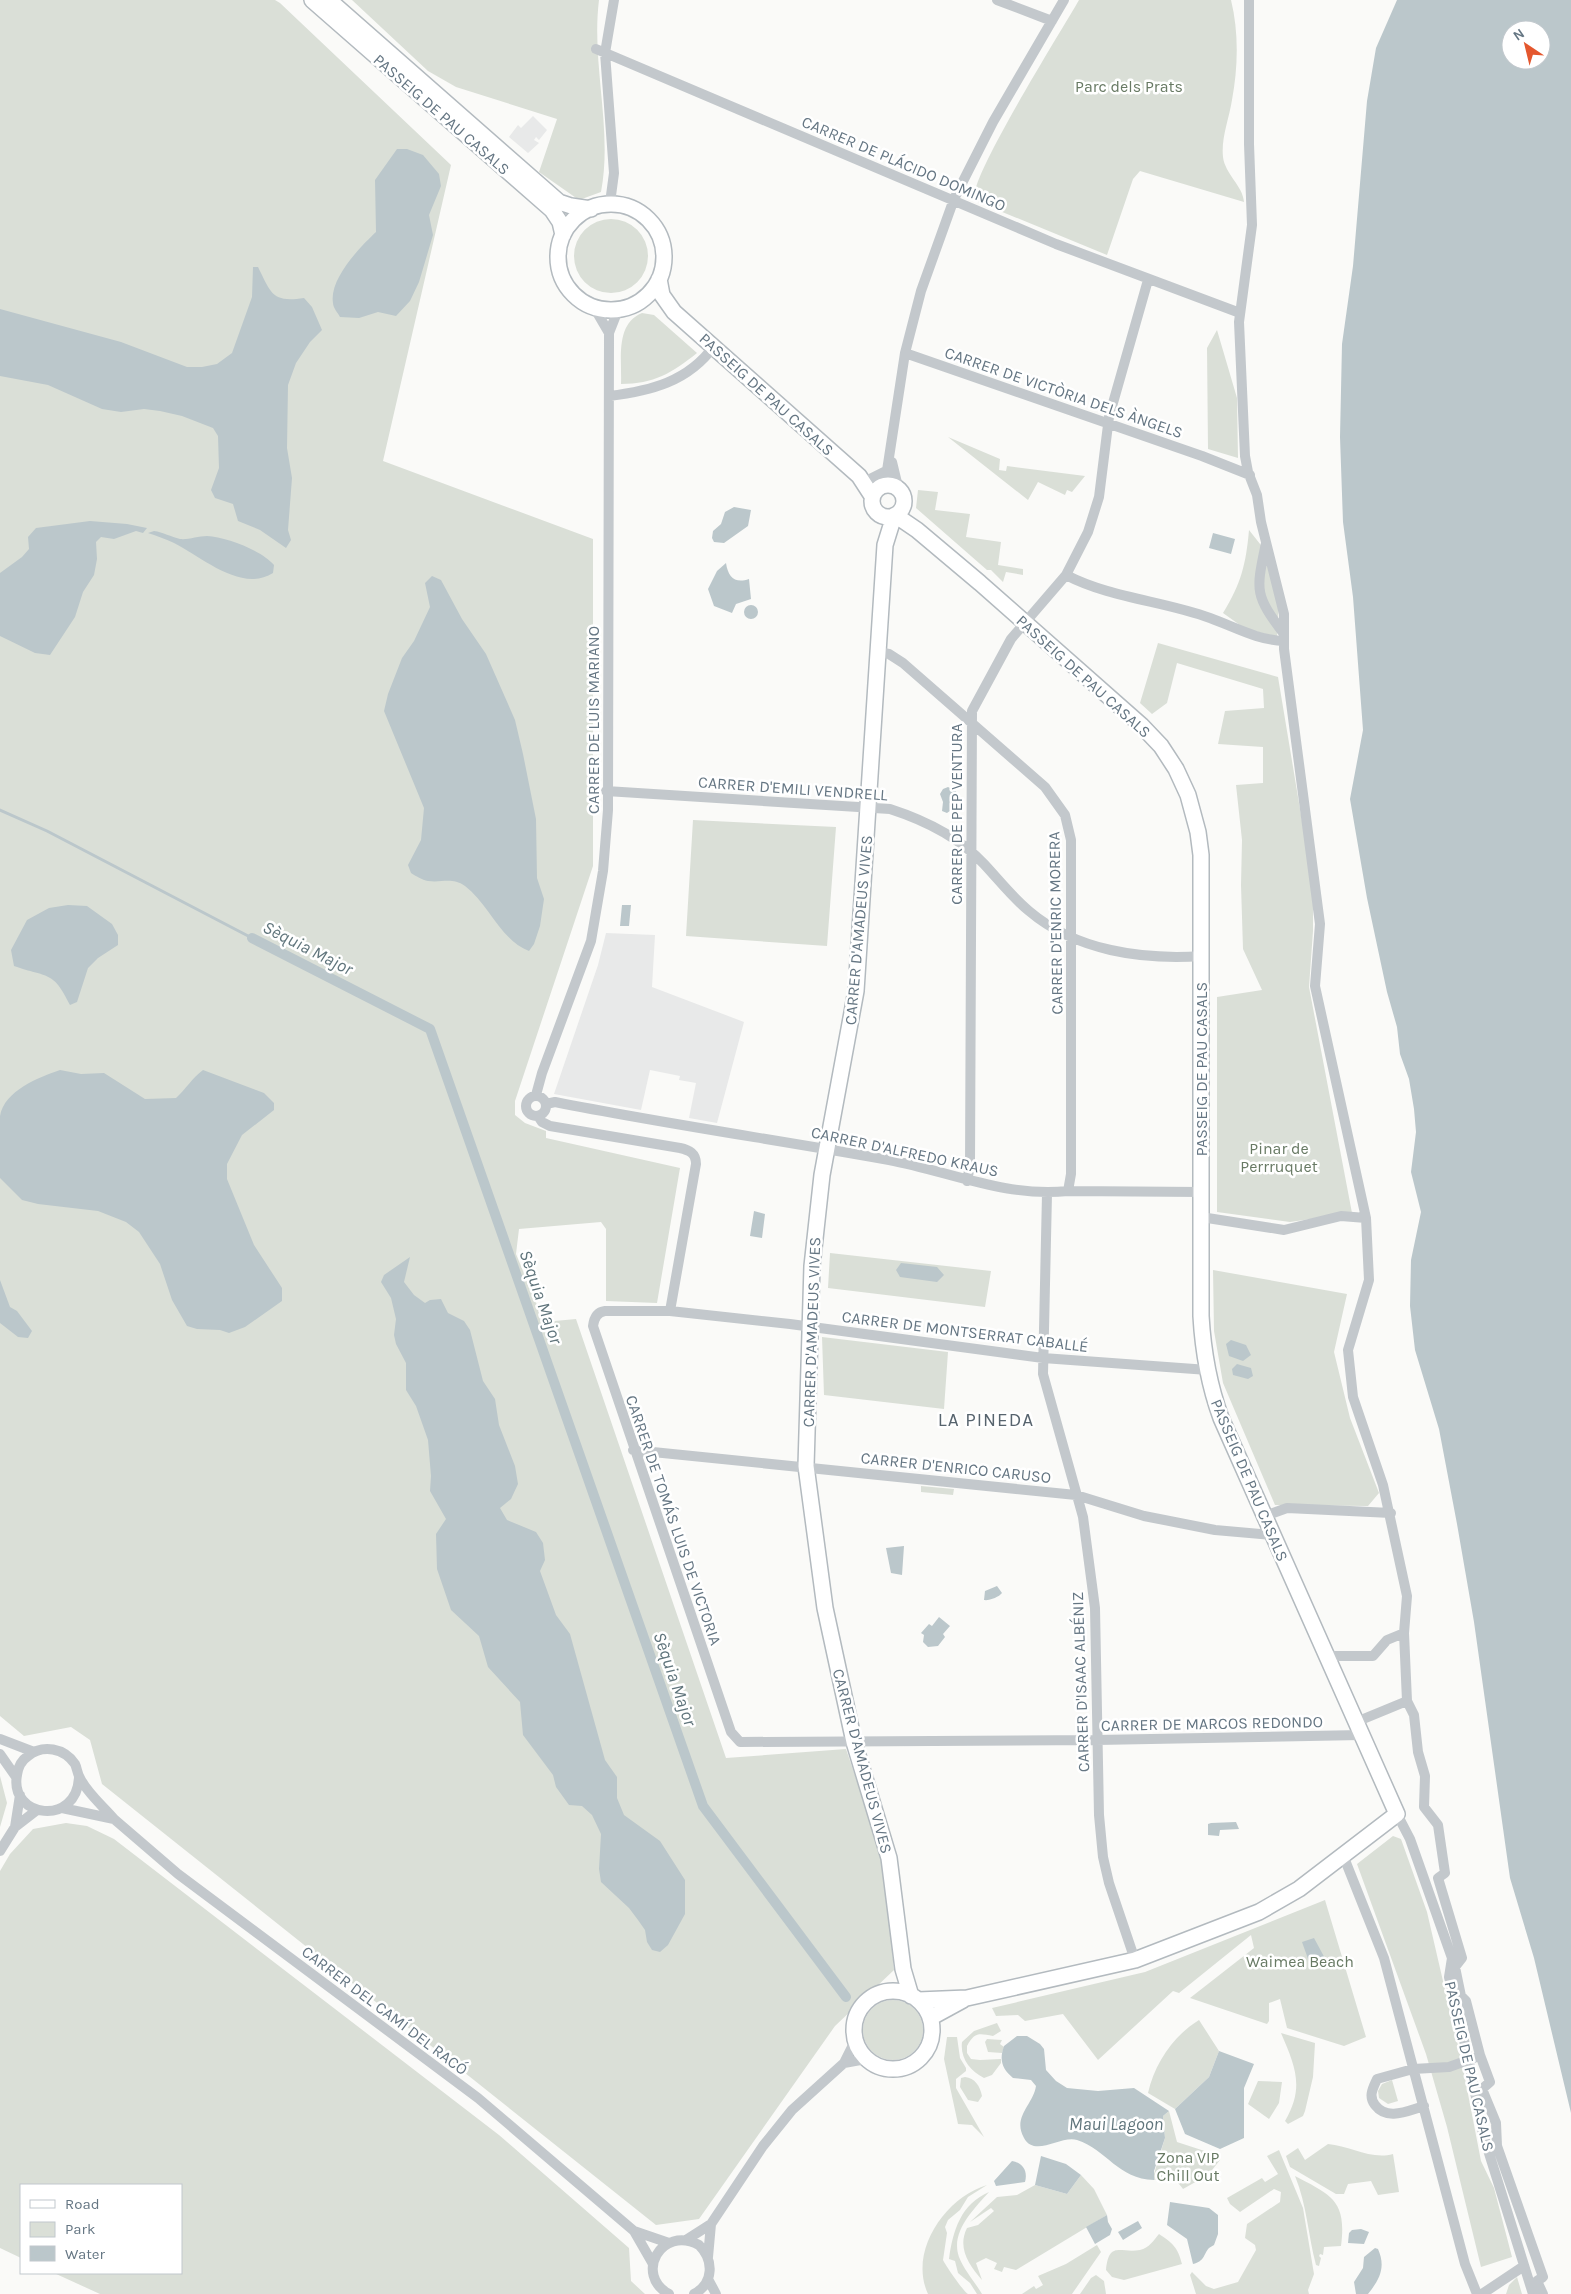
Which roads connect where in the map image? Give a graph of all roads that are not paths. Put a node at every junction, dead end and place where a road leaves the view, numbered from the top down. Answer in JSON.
{"nodes":[{"id":1,"x":312,"y":0,"type":"edge"},
{"id":2,"x":329,"y":0,"type":"edge"},
{"id":3,"x":614,"y":0,"type":"edge"},
{"id":4,"x":997,"y":0,"type":"edge"},
{"id":5,"x":1064,"y":0,"type":"edge"},
{"id":6,"x":1249,"y":0,"type":"edge"},
{"id":7,"x":1052,"y":21,"type":"junction"},
{"id":8,"x":601,"y":51,"type":"junction"},
{"id":9,"x":954,"y":199,"type":"junction"},
{"id":10,"x":610,"y":203,"type":"junction"},
{"id":11,"x":591,"y":209,"type":"junction"},
{"id":12,"x":563,"y":235,"type":"junction"},
{"id":13,"x":659,"y":279,"type":"junction"},
{"id":14,"x":1148,"y":280,"type":"junction"},
{"id":15,"x":641,"y":301,"type":"junction"},
{"id":16,"x":595,"y":309,"type":"junction"},
{"id":17,"x":618,"y":310,"type":"junction"},
{"id":18,"x":674,"y":312,"type":"junction"},
{"id":19,"x":1240,"y":313,"type":"junction"},
{"id":20,"x":609,"y":334,"type":"junction"},
{"id":21,"x":714,"y":346,"type":"junction"},
{"id":22,"x":905,"y":352,"type":"junction"},
{"id":23,"x":609,"y":396,"type":"junction"},
{"id":24,"x":1108,"y":423,"type":"junction"},
{"id":25,"x":891,"y":459,"type":"junction"},
{"id":26,"x":1250,"y":475,"type":"junction"},
{"id":27,"x":863,"y":478,"type":"junction"},
{"id":28,"x":890,"y":481,"type":"junction"},
{"id":29,"x":872,"y":496,"type":"junction"},
{"id":30,"x":905,"y":503,"type":"junction"},
{"id":31,"x":890,"y":515,"type":"junction"},
{"id":32,"x":913,"y":528,"type":"junction"},
{"id":33,"x":887,"y":535,"type":"junction"},
{"id":34,"x":1266,"y":540,"type":"junction"},
{"id":35,"x":1066,"y":575,"type":"junction"},
{"id":36,"x":1025,"y":622,"type":"junction"},
{"id":37,"x":1284,"y":638,"type":"junction"},
{"id":38,"x":878,"y":652,"type":"junction"},
{"id":39,"x":972,"y":722,"type":"junction"},
{"id":40,"x":606,"y":791,"type":"junction"},
{"id":41,"x":868,"y":807,"type":"junction"},
{"id":42,"x":971,"y":852,"type":"junction"},
{"id":43,"x":1072,"y":938,"type":"junction"},
{"id":44,"x":1202,"y":956,"type":"junction"},
{"id":45,"x":536,"y":1095,"type":"junction"},
{"id":46,"x":546,"y":1104,"type":"junction"},
{"id":47,"x":538,"y":1116,"type":"junction"},
{"id":48,"x":826,"y":1150,"type":"junction"},
{"id":49,"x":967,"y":1181,"type":"junction"},
{"id":50,"x":1068,"y":1191,"type":"junction"},
{"id":51,"x":1201,"y":1192,"type":"junction"},
{"id":52,"x":1047,"y":1194,"type":"junction"},
{"id":53,"x":1201,"y":1217,"type":"junction"},
{"id":54,"x":1366,"y":1218,"type":"junction"},
{"id":55,"x":670,"y":1311,"type":"junction"},
{"id":56,"x":600,"y":1312,"type":"joint"},
{"id":57,"x":808,"y":1326,"type":"junction"},
{"id":58,"x":1043,"y":1358,"type":"junction"},
{"id":59,"x":1208,"y":1370,"type":"junction"},
{"id":60,"x":633,"y":1450,"type":"junction"},
{"id":61,"x":806,"y":1466,"type":"junction"},
{"id":62,"x":1076,"y":1495,"type":"junction"},
{"id":63,"x":1391,"y":1513,"type":"junction"},
{"id":64,"x":1265,"y":1516,"type":"junction"},
{"id":65,"x":1273,"y":1535,"type":"junction"},
{"id":66,"x":1404,"y":1633,"type":"junction"},
{"id":67,"x":1327,"y":1656,"type":"junction"},
{"id":68,"x":1407,"y":1700,"type":"junction"},
{"id":69,"x":1359,"y":1728,"type":"junction"},
{"id":70,"x":735,"y":1738,"type":"joint"},
{"id":71,"x":0,"y":1739,"type":"edge"},
{"id":72,"x":1097,"y":1740,"type":"junction"},
{"id":73,"x":854,"y":1742,"type":"junction"},
{"id":74,"x":34,"y":1752,"type":"junction"},
{"id":75,"x":0,"y":1754,"type":"edge"},
{"id":76,"x":16,"y":1777,"type":"junction"},
{"id":77,"x":79,"y":1777,"type":"junction"},
{"id":78,"x":20,"y":1795,"type":"junction"},
{"id":79,"x":62,"y":1808,"type":"junction"},
{"id":80,"x":37,"y":1810,"type":"junction"},
{"id":81,"x":1397,"y":1814,"type":"junction"},
{"id":82,"x":114,"y":1819,"type":"junction"},
{"id":83,"x":15,"y":1827,"type":"junction"},
{"id":84,"x":0,"y":1851,"type":"edge"},
{"id":85,"x":1343,"y":1855,"type":"junction"},
{"id":86,"x":1135,"y":1960,"type":"junction"},
{"id":87,"x":903,"y":1969,"type":"junction"},
{"id":88,"x":890,"y":1991,"type":"junction"},
{"id":89,"x":914,"y":1998,"type":"junction"},
{"id":90,"x":967,"y":1998,"type":"junction"},
{"id":91,"x":930,"y":2018,"type":"junction"},
{"id":92,"x":856,"y":2041,"type":"junction"},
{"id":93,"x":1480,"y":2055,"type":"junction"},
{"id":94,"x":866,"y":2059,"type":"junction"},
{"id":95,"x":1469,"y":2060,"type":"junction"},
{"id":96,"x":844,"y":2063,"type":"junction"},
{"id":97,"x":1414,"y":2069,"type":"junction"},
{"id":98,"x":1424,"y":2106,"type":"junction"},
{"id":99,"x":711,"y":2224,"type":"junction"},
{"id":100,"x":634,"y":2231,"type":"junction"},
{"id":101,"x":686,"y":2240,"type":"junction"},
{"id":102,"x":668,"y":2243,"type":"junction"},
{"id":103,"x":708,"y":2257,"type":"junction"},
{"id":104,"x":653,"y":2264,"type":"junction"},
{"id":105,"x":1524,"y":2266,"type":"junction"},
{"id":106,"x":708,"y":2279,"type":"junction"},
{"id":107,"x":669,"y":2294,"type":"edge"},
{"id":108,"x":694,"y":2294,"type":"edge"},
{"id":109,"x":716,"y":2294,"type":"edge"},
{"id":110,"x":1477,"y":2294,"type":"edge"},
{"id":111,"x":1482,"y":2294,"type":"edge"},
{"id":112,"x":1533,"y":2294,"type":"edge"},
{"id":113,"x":1543,"y":2294,"type":"edge"}],
"edges":[{"from":1,"to":12,"type":"street","name":"PASSEIG DE PAU CASALS"},
{"from":2,"to":11,"type":"street","name":"PASSEIG DE PAU CASALS"},
{"from":3,"to":8,"type":"street"},
{"from":4,"to":7,"type":"street"},
{"from":5,"to":7,"type":"street"},
{"from":6,"to":19,"type":"street"},
{"from":7,"to":9,"type":"street"},
{"from":8,"to":9,"type":"street","name":"CARRER DE PLÁCIDO DOMINGO"},
{"from":8,"to":10,"type":"street"},
{"from":9,"to":14,"type":"street","name":"CARRER DE PLÁCIDO DOMINGO"},
{"from":9,"to":22,"type":"street"},
{"from":10,"to":11,"type":"street"},
{"from":10,"to":13,"type":"street"},
{"from":11,"to":12,"type":"street"},
{"from":12,"to":16,"type":"street"},
{"from":13,"to":15,"type":"street"},
{"from":13,"to":18,"type":"street","name":"PASSEIG DE PAU CASALS"},
{"from":14,"to":19,"type":"street","name":"CARRER DE PLÁCIDO DOMINGO"},
{"from":14,"to":24,"type":"street","name":"CARRER DE PEP VENTURA"},
{"from":15,"to":17,"type":"street"},
{"from":15,"to":18,"type":"street","name":"PASSEIG DE PAU CASALS"},
{"from":16,"to":17,"type":"street"},
{"from":16,"to":20,"type":"street","name":"CARRER DE LUIS MARIANO"},
{"from":17,"to":20,"type":"street","name":"CARRER DE LUIS MARIANO"},
{"from":18,"to":21,"type":"street","name":"PASSEIG DE PAU CASALS"},
{"from":19,"to":26,"type":"street"},
{"from":20,"to":23,"type":"street","name":"CARRER DE LUIS MARIANO"},
{"from":21,"to":23,"type":"street"},
{"from":21,"to":27,"type":"street","name":"PASSEIG DE PAU CASALS"},
{"from":22,"to":24,"type":"street","name":"CARRER DE VICTÒRIA DELS ÀNGELS"},
{"from":22,"to":25,"type":"street"},
{"from":23,"to":40,"type":"street","name":"CARRER DE LUIS MARIANO"},
{"from":24,"to":26,"type":"street","name":"CARRER DE VICTÒRIA DELS ÀNGELS"},
{"from":24,"to":35,"type":"street","name":"CARRER DE PEP VENTURA"},
{"from":25,"to":28,"type":"street"},
{"from":25,"to":28,"type":"street"},
{"from":26,"to":34,"type":"street"},
{"from":27,"to":28,"type":"street","name":"PASSEIG DE PAU CASALS"},
{"from":27,"to":29,"type":"street","name":"PASSEIG DE PAU CASALS"},
{"from":28,"to":29,"type":"street"},
{"from":28,"to":30,"type":"street"},
{"from":29,"to":31,"type":"street"},
{"from":30,"to":31,"type":"street"},
{"from":30,"to":32,"type":"street","name":"PASSEIG DE PAU CASALS"},
{"from":31,"to":32,"type":"street","name":"PASSEIG DE PAU CASALS"},
{"from":31,"to":33,"type":"street","name":"CARRER D'AMADEUS VIVES"},
{"from":32,"to":33,"type":"street"},
{"from":32,"to":36,"type":"street","name":"PASSEIG DE PAU CASALS"},
{"from":33,"to":38,"type":"street","name":"CARRER D'AMADEUS VIVES"},
{"from":34,"to":37,"type":"street"},
{"from":34,"to":37,"type":"street"},
{"from":35,"to":36,"type":"street","name":"CARRER DE PEP VENTURA"},
{"from":35,"to":37,"type":"street"},
{"from":36,"to":39,"type":"street","name":"CARRER DE PEP VENTURA"},
{"from":36,"to":44,"type":"street","name":"PASSEIG DE PAU CASALS"},
{"from":37,"to":54,"type":"street"},
{"from":38,"to":39,"type":"street","name":"CARRER D'ENRIC MORERA"},
{"from":38,"to":41,"type":"street","name":"CARRER D'AMADEUS VIVES"},
{"from":39,"to":42,"type":"street","name":"CARRER DE PEP VENTURA"},
{"from":39,"to":43,"type":"street","name":"CARRER D'ENRIC MORERA"},
{"from":40,"to":41,"type":"street","name":"CARRER D'EMILI VENDRELL"},
{"from":40,"to":45,"type":"street","name":"CARRER DE LUIS MARIANO"},
{"from":41,"to":42,"type":"street","name":"CARRER D'EMILI VENDRELL"},
{"from":41,"to":48,"type":"street","name":"CARRER D'AMADEUS VIVES"},
{"from":42,"to":43,"type":"street","name":"CARRER D'EMILI VENDRELL"},
{"from":42,"to":49,"type":"street","name":"CARRER DE PEP VENTURA"},
{"from":43,"to":44,"type":"street","name":"CARRER D'EMILI VENDRELL"},
{"from":43,"to":50,"type":"street","name":"CARRER D'ENRIC MORERA"},
{"from":44,"to":51,"type":"street","name":"PASSEIG DE PAU CASALS"},
{"from":45,"to":46,"type":"street"},
{"from":45,"to":47,"type":"street"},
{"from":46,"to":47,"type":"street"},
{"from":46,"to":48,"type":"street","name":"CARRER D'ALFREDO KRAUS"},
{"from":47,"to":55,"type":"street"},
{"from":48,"to":49,"type":"street","name":"CARRER D'ALFREDO KRAUS"},
{"from":48,"to":57,"type":"street","name":"CARRER D'AMADEUS VIVES"},
{"from":49,"to":52,"type":"street","name":"CARRER D'ALFREDO KRAUS"},
{"from":50,"to":51,"type":"street","name":"CARRER D'ALFREDO KRAUS"},
{"from":50,"to":52,"type":"street","name":"CARRER D'ALFREDO KRAUS"},
{"from":51,"to":53,"type":"street","name":"PASSEIG DE PAU CASALS"},
{"from":52,"to":58,"type":"street","name":"CARRER D'ISAAC ALBÉNIZ"},
{"from":53,"to":54,"type":"street"},
{"from":53,"to":59,"type":"street","name":"PASSEIG DE PAU CASALS"},
{"from":54,"to":63,"type":"street"},
{"from":55,"to":56,"type":"street","name":"CARRER DE MONTSERRAT CABALLÉ"},
{"from":55,"to":57,"type":"street","name":"CARRER DE MONTSERRAT CABALLÉ"},
{"from":56,"to":60,"type":"street","name":"CARRER DE TOMÁS LUIS DE VICTORIA"},
{"from":57,"to":58,"type":"street","name":"CARRER DE MONTSERRAT CABALLÉ"},
{"from":57,"to":61,"type":"street","name":"CARRER D'AMADEUS VIVES"},
{"from":58,"to":59,"type":"street","name":"CARRER DE MONTSERRAT CABALLÉ"},
{"from":58,"to":62,"type":"street","name":"CARRER D'ISAAC ALBÉNIZ"},
{"from":59,"to":64,"type":"street","name":"PASSEIG DE PAU CASALS"},
{"from":60,"to":61,"type":"street","name":"CARRER D'ENRICO CARUSO"},
{"from":60,"to":70,"type":"street","name":"CARRER DE TOMÁS LUIS DE VICTORIA"},
{"from":61,"to":62,"type":"street","name":"CARRER D'ENRICO CARUSO"},
{"from":61,"to":73,"type":"street","name":"CARRER D'AMADEUS VIVES"},
{"from":62,"to":65,"type":"street","name":"CARRER D'ENRICO CARUSO"},
{"from":62,"to":72,"type":"street","name":"CARRER D'ISAAC ALBÉNIZ"},
{"from":63,"to":64,"type":"street"},
{"from":63,"to":66,"type":"street"},
{"from":64,"to":65,"type":"street","name":"PASSEIG DE PAU CASALS"},
{"from":65,"to":67,"type":"street","name":"PASSEIG DE PAU CASALS"},
{"from":66,"to":67,"type":"street"},
{"from":66,"to":68,"type":"street"},
{"from":67,"to":69,"type":"street","name":"PASSEIG DE PAU CASALS"},
{"from":68,"to":69,"type":"street"},
{"from":68,"to":93,"type":"street"},
{"from":69,"to":72,"type":"street","name":"CARRER DE MARCOS REDONDO"},
{"from":69,"to":81,"type":"street","name":"PASSEIG DE PAU CASALS"},
{"from":70,"to":73,"type":"street","name":"CARRER DE MARCOS REDONDO"},
{"from":71,"to":74,"type":"street"},
{"from":72,"to":73,"type":"street","name":"CARRER DE MARCOS REDONDO"},
{"from":72,"to":86,"type":"street","name":"CARRER D'ISAAC ALBÉNIZ"},
{"from":73,"to":87,"type":"street","name":"CARRER D'AMADEUS VIVES"},
{"from":74,"to":76,"type":"street"},
{"from":74,"to":77,"type":"street"},
{"from":75,"to":76,"type":"street"},
{"from":76,"to":78,"type":"street"},
{"from":77,"to":79,"type":"street"},
{"from":77,"to":82,"type":"street","name":"CARRER DEL CAMÍ DEL RACÓ"},
{"from":78,"to":80,"type":"street"},
{"from":78,"to":83,"type":"street"},
{"from":79,"to":80,"type":"street"},
{"from":79,"to":82,"type":"street","name":"CARRER DEL CAMÍ DEL RACÓ"},
{"from":80,"to":83,"type":"street"},
{"from":81,"to":85,"type":"street"},
{"from":81,"to":95,"type":"street","name":"PASSEIG DE PAU CASALS"},
{"from":82,"to":100,"type":"street","name":"CARRER DEL CAMÍ DEL RACÓ"},
{"from":83,"to":84,"type":"street"},
{"from":85,"to":86,"type":"street"},
{"from":85,"to":97,"type":"street"},
{"from":86,"to":90,"type":"street"},
{"from":87,"to":88,"type":"street"},
{"from":87,"to":89,"type":"street","name":"CARRER D'AMADEUS VIVES"},
{"from":88,"to":89,"type":"street"},
{"from":88,"to":92,"type":"street"},
{"from":89,"to":90,"type":"street"},
{"from":89,"to":91,"type":"street"},
{"from":90,"to":91,"type":"street"},
{"from":91,"to":94,"type":"street"},
{"from":92,"to":94,"type":"street"},
{"from":92,"to":96,"type":"street"},
{"from":93,"to":95,"type":"street"},
{"from":93,"to":113,"type":"street"},
{"from":94,"to":96,"type":"street"},
{"from":95,"to":97,"type":"street"},
{"from":95,"to":105,"type":"street","name":"PASSEIG DE PAU CASALS"},
{"from":96,"to":99,"type":"street"},
{"from":97,"to":98,"type":"street"},
{"from":97,"to":98,"type":"street"},
{"from":98,"to":110,"type":"street"},
{"from":99,"to":101,"type":"street"},
{"from":99,"to":103,"type":"street"},
{"from":100,"to":102,"type":"street","name":"CARRER DEL CAMÍ DEL RACÓ"},
{"from":100,"to":104,"type":"street","name":"CARRER DEL CAMÍ DEL RACÓ"},
{"from":101,"to":102,"type":"street"},
{"from":101,"to":103,"type":"street"},
{"from":102,"to":104,"type":"street"},
{"from":103,"to":106,"type":"street"},
{"from":104,"to":107,"type":"street","name":"CARRER DEL CAMÍ DEL RACÓ"},
{"from":105,"to":111,"type":"street"},
{"from":105,"to":112,"type":"street","name":"PASSEIG DE PAU CASALS"},
{"from":106,"to":108,"type":"street"},
{"from":106,"to":109,"type":"street"}]}
